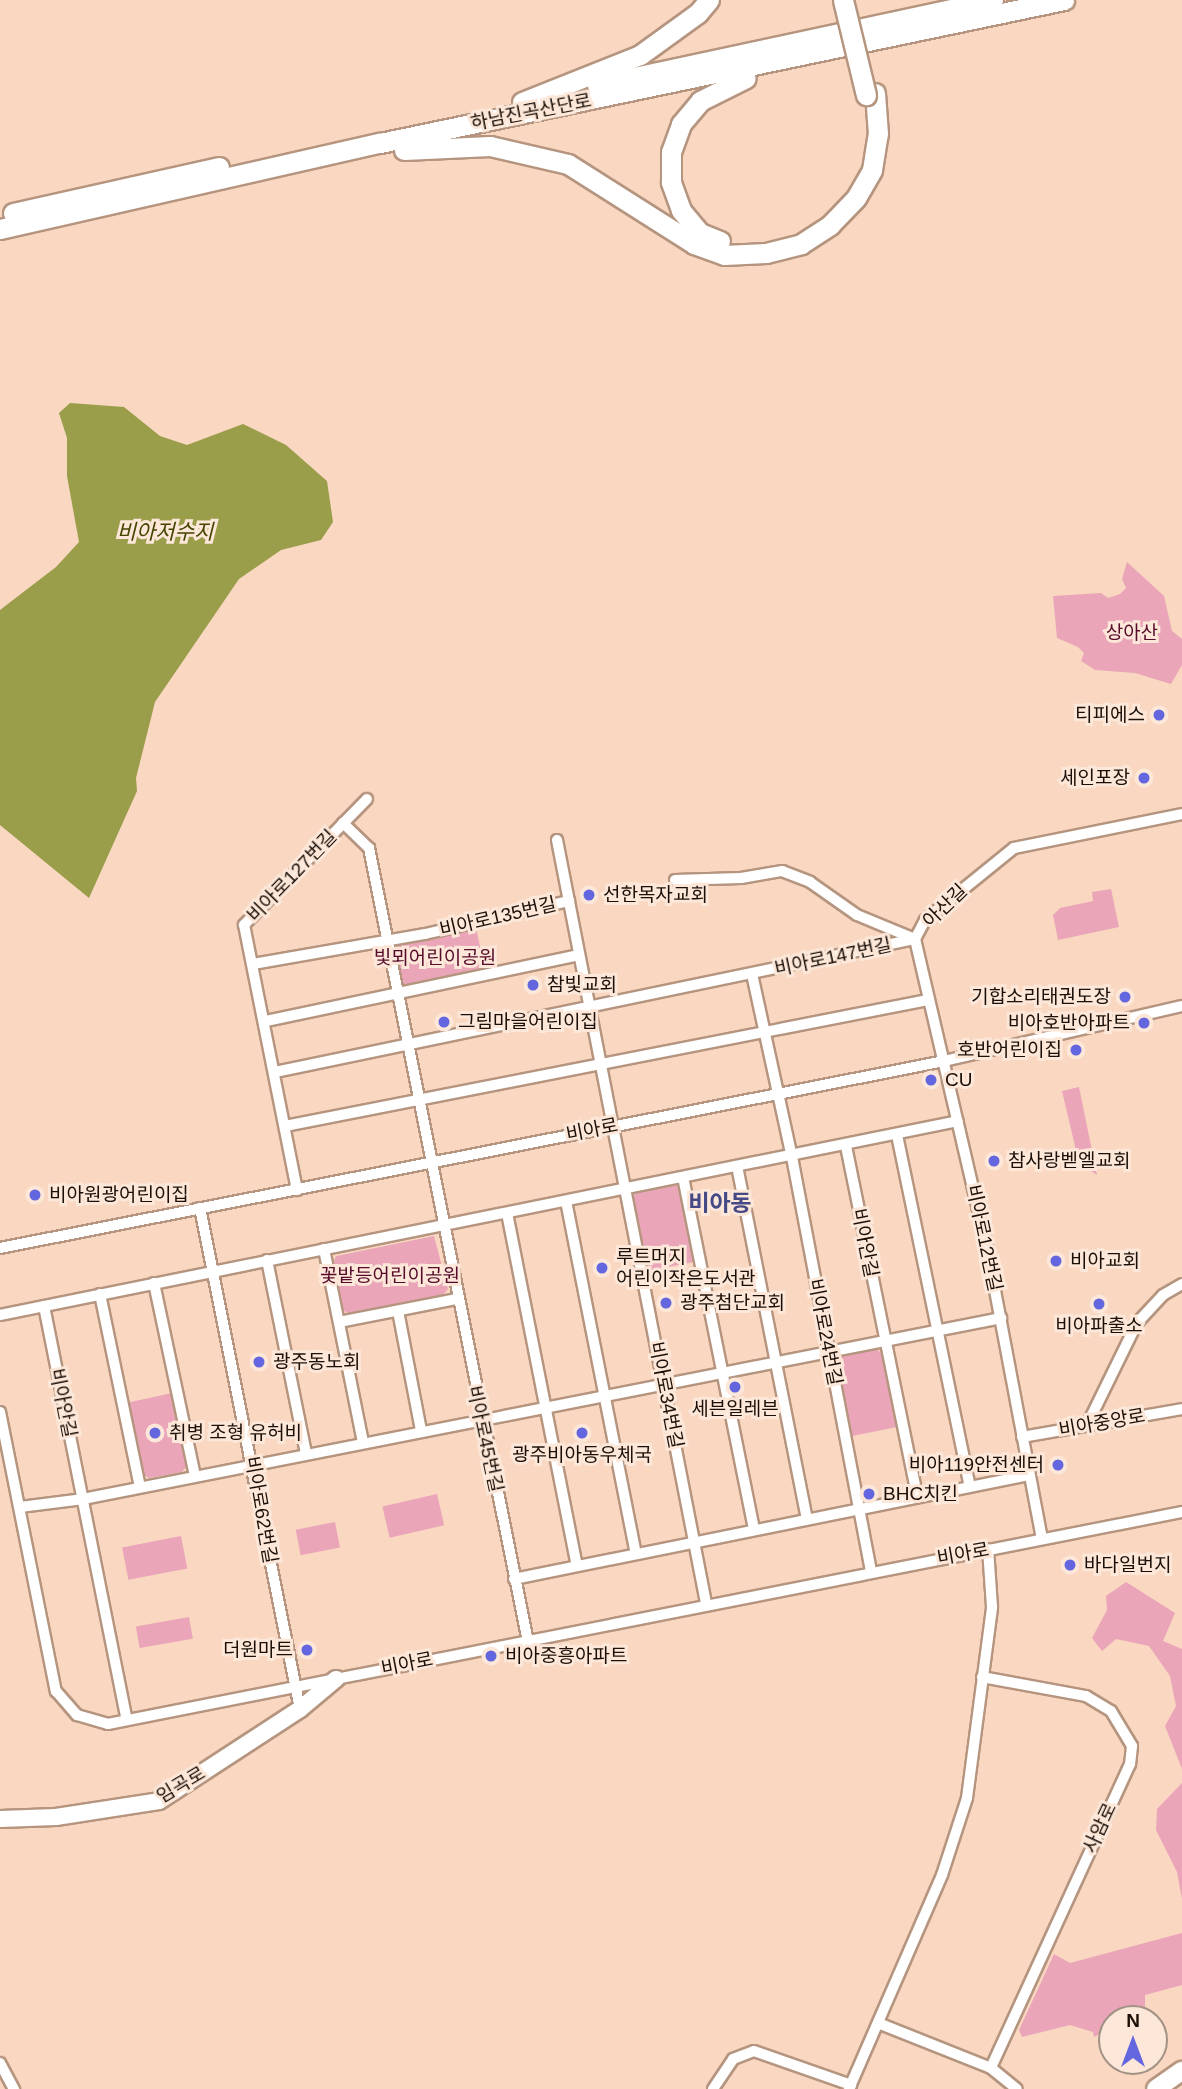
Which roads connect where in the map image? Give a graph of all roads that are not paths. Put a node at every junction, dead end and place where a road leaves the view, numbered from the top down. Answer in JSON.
{"nodes":[{"id":1,"x":709,"y":0,"type":"edge"},
{"id":2,"x":843,"y":0,"type":"edge"},
{"id":3,"x":853,"y":0,"type":"edge"},
{"id":4,"x":993,"y":0,"type":"edge"},
{"id":5,"x":1064,"y":0,"type":"edge"},
{"id":6,"x":797,"y":59,"type":"junction"},
{"id":7,"x":871,"y":94,"type":"junction"},
{"id":8,"x":522,"y":102,"type":"junction"},
{"id":9,"x":279,"y":167,"type":"junction"},
{"id":10,"x":0,"y":216,"type":"edge"},
{"id":11,"x":0,"y":229,"type":"edge"},
{"id":12,"x":367,"y":799,"type":"dead end"},
{"id":13,"x":1182,"y":814,"type":"edge"},
{"id":14,"x":343,"y":823,"type":"junction"},
{"id":15,"x":557,"y":840,"type":"dead end"},
{"id":16,"x":675,"y":880,"type":"dead end"},
{"id":17,"x":569,"y":901,"type":"junction"},
{"id":18,"x":915,"y":939,"type":"junction"},
{"id":19,"x":386,"y":940,"type":"junction"},
{"id":20,"x":579,"y":955,"type":"junction"},
{"id":21,"x":253,"y":964,"type":"junction"},
{"id":22,"x":752,"y":974,"type":"junction"},
{"id":23,"x":397,"y":993,"type":"junction"},
{"id":24,"x":928,"y":1000,"type":"junction"},
{"id":25,"x":1182,"y":1006,"type":"edge"},
{"id":26,"x":590,"y":1008,"type":"junction"},
{"id":27,"x":266,"y":1021,"type":"junction"},
{"id":28,"x":765,"y":1031,"type":"junction"},
{"id":29,"x":408,"y":1046,"type":"junction"},
{"id":30,"x":944,"y":1061,"type":"junction"},
{"id":31,"x":602,"y":1062,"type":"junction"},
{"id":32,"x":275,"y":1072,"type":"junction"},
{"id":33,"x":778,"y":1092,"type":"junction"},
{"id":34,"x":418,"y":1098,"type":"junction"},
{"id":35,"x":958,"y":1121,"type":"junction"},
{"id":36,"x":285,"y":1126,"type":"junction"},
{"id":37,"x":613,"y":1126,"type":"junction"},
{"id":38,"x":897,"y":1135,"type":"junction"},
{"id":39,"x":846,"y":1146,"type":"junction"},
{"id":40,"x":792,"y":1157,"type":"junction"},
{"id":41,"x":431,"y":1162,"type":"junction"},
{"id":42,"x":737,"y":1166,"type":"junction"},
{"id":43,"x":683,"y":1177,"type":"junction"},
{"id":44,"x":625,"y":1189,"type":"junction"},
{"id":45,"x":297,"y":1190,"type":"junction"},
{"id":46,"x":566,"y":1201,"type":"junction"},
{"id":47,"x":200,"y":1208,"type":"junction"},
{"id":48,"x":507,"y":1213,"type":"junction"},
{"id":49,"x":444,"y":1225,"type":"junction"},
{"id":50,"x":0,"y":1248,"type":"edge"},
{"id":51,"x":324,"y":1249,"type":"junction"},
{"id":52,"x":267,"y":1260,"type":"junction"},
{"id":53,"x":212,"y":1271,"type":"junction"},
{"id":54,"x":154,"y":1283,"type":"junction"},
{"id":55,"x":1182,"y":1284,"type":"edge"},
{"id":56,"x":100,"y":1294,"type":"junction"},
{"id":57,"x":456,"y":1299,"type":"junction"},
{"id":58,"x":44,"y":1306,"type":"junction"},
{"id":59,"x":398,"y":1311,"type":"junction"},
{"id":60,"x":0,"y":1315,"type":"edge"},
{"id":61,"x":1001,"y":1318,"type":"junction"},
{"id":62,"x":339,"y":1322,"type":"junction"},
{"id":63,"x":937,"y":1329,"type":"junction"},
{"id":64,"x":884,"y":1340,"type":"junction"},
{"id":65,"x":828,"y":1350,"type":"junction"},
{"id":66,"x":775,"y":1361,"type":"junction"},
{"id":67,"x":721,"y":1371,"type":"junction"},
{"id":68,"x":664,"y":1382,"type":"junction"},
{"id":69,"x":604,"y":1393,"type":"junction"},
{"id":70,"x":546,"y":1405,"type":"junction"},
{"id":71,"x":1182,"y":1409,"type":"edge"},
{"id":72,"x":0,"y":1412,"type":"edge"},
{"id":73,"x":480,"y":1419,"type":"junction"},
{"id":74,"x":1088,"y":1423,"type":"junction"},
{"id":75,"x":421,"y":1431,"type":"junction"},
{"id":76,"x":1022,"y":1437,"type":"junction"},
{"id":77,"x":363,"y":1443,"type":"junction"},
{"id":78,"x":306,"y":1454,"type":"junction"},
{"id":79,"x":253,"y":1466,"type":"junction"},
{"id":80,"x":1030,"y":1475,"type":"junction"},
{"id":81,"x":195,"y":1476,"type":"junction"},
{"id":82,"x":970,"y":1486,"type":"junction"},
{"id":83,"x":140,"y":1487,"type":"junction"},
{"id":84,"x":917,"y":1496,"type":"junction"},
{"id":85,"x":83,"y":1499,"type":"junction"},
{"id":86,"x":20,"y":1507,"type":"junction"},
{"id":87,"x":861,"y":1507,"type":"junction"},
{"id":88,"x":1182,"y":1512,"type":"edge"},
{"id":89,"x":807,"y":1519,"type":"junction"},
{"id":90,"x":754,"y":1529,"type":"junction"},
{"id":91,"x":1042,"y":1539,"type":"junction"},
{"id":92,"x":695,"y":1540,"type":"junction"},
{"id":93,"x":988,"y":1549,"type":"junction"},
{"id":94,"x":636,"y":1553,"type":"junction"},
{"id":95,"x":577,"y":1564,"type":"junction"},
{"id":96,"x":871,"y":1571,"type":"junction"},
{"id":97,"x":514,"y":1578,"type":"junction"},
{"id":98,"x":706,"y":1603,"type":"junction"},
{"id":99,"x":528,"y":1642,"type":"junction"},
{"id":100,"x":982,"y":1677,"type":"junction"},
{"id":101,"x":336,"y":1679,"type":"junction"},
{"id":102,"x":296,"y":1687,"type":"junction"},
{"id":103,"x":300,"y":1709,"type":"junction"},
{"id":104,"x":127,"y":1720,"type":"junction"},
{"id":105,"x":0,"y":1819,"type":"edge"},
{"id":106,"x":878,"y":2023,"type":"junction"},
{"id":107,"x":0,"y":2063,"type":"edge"},
{"id":108,"x":991,"y":2068,"type":"junction"},
{"id":109,"x":1182,"y":2071,"type":"edge"},
{"id":110,"x":850,"y":2087,"type":"edge"},
{"id":111,"x":14,"y":2089,"type":"edge"},
{"id":112,"x":713,"y":2089,"type":"edge"},
{"id":113,"x":1017,"y":2089,"type":"edge"},
{"id":114,"x":1156,"y":2089,"type":"edge"}],
"edges":[{"from":1,"to":8,"type":"highway"},
{"from":2,"to":7,"type":"highway","bridge":true},
{"from":3,"to":7,"type":"highway"},
{"from":4,"to":8,"type":"highway","name":"하남진곡산단로"},
{"from":5,"to":6,"type":"highway","name":"하남진곡산단로"},
{"from":6,"to":7,"type":"highway"},
{"from":6,"to":9,"type":"highway","name":"하남진곡산단로"},
{"from":7,"to":9,"type":"highway"},
{"from":8,"to":10,"type":"highway","name":"하남진곡산단로"},
{"from":9,"to":11,"type":"highway","name":"하남진곡산단로"},
{"from":12,"to":14,"type":"street","name":"비아로127번길"},
{"from":13,"to":18,"type":"street","name":"아산길"},
{"from":14,"to":19,"type":"street"},
{"from":14,"to":21,"type":"street","name":"비아로127번길"},
{"from":15,"to":17,"type":"street"},
{"from":16,"to":18,"type":"street","name":"아산길"},
{"from":17,"to":19,"type":"street","name":"비아로135번길"},
{"from":17,"to":20,"type":"street"},
{"from":18,"to":22,"type":"street","name":"비아로147번길"},
{"from":18,"to":24,"type":"street","name":"비아로12번길"},
{"from":19,"to":21,"type":"street"},
{"from":19,"to":23,"type":"street"},
{"from":20,"to":23,"type":"street"},
{"from":20,"to":26,"type":"street"},
{"from":21,"to":27,"type":"street","name":"비아로127번길"},
{"from":22,"to":26,"type":"street","name":"비아로147번길"},
{"from":22,"to":28,"type":"street","name":"비아로147번길"},
{"from":23,"to":27,"type":"street"},
{"from":23,"to":29,"type":"street"},
{"from":24,"to":28,"type":"street"},
{"from":24,"to":30,"type":"street","name":"비아로12번길"},
{"from":25,"to":30,"type":"street","name":"비아로"},
{"from":26,"to":29,"type":"street"},
{"from":26,"to":31,"type":"street"},
{"from":27,"to":32,"type":"street","name":"비아로127번길"},
{"from":28,"to":31,"type":"street"},
{"from":28,"to":33,"type":"street","name":"비아로147번길"},
{"from":29,"to":32,"type":"street"},
{"from":29,"to":34,"type":"street"},
{"from":30,"to":33,"type":"street","name":"비아로"},
{"from":30,"to":35,"type":"street","name":"비아로12번길"},
{"from":31,"to":34,"type":"street"},
{"from":31,"to":37,"type":"street"},
{"from":32,"to":36,"type":"street","name":"비아로127번길"},
{"from":33,"to":37,"type":"street","name":"비아로"},
{"from":33,"to":40,"type":"street","name":"비아로24번길"},
{"from":34,"to":36,"type":"street"},
{"from":34,"to":41,"type":"street"},
{"from":35,"to":38,"type":"street"},
{"from":35,"to":61,"type":"street","name":"비아로12번길"},
{"from":36,"to":45,"type":"street","name":"비아로127번길"},
{"from":37,"to":41,"type":"street","name":"비아로"},
{"from":37,"to":44,"type":"street","name":"비아로34번길"},
{"from":38,"to":39,"type":"street"},
{"from":38,"to":63,"type":"street"},
{"from":39,"to":40,"type":"street"},
{"from":39,"to":64,"type":"street","name":"비아안길"},
{"from":40,"to":42,"type":"street"},
{"from":40,"to":65,"type":"street","name":"비아로24번길"},
{"from":41,"to":45,"type":"street","name":"비아로"},
{"from":41,"to":49,"type":"street","name":"비아로45번길"},
{"from":42,"to":43,"type":"street"},
{"from":42,"to":66,"type":"street"},
{"from":43,"to":44,"type":"street"},
{"from":43,"to":67,"type":"street"},
{"from":44,"to":46,"type":"street"},
{"from":44,"to":68,"type":"street","name":"비아로34번길"},
{"from":45,"to":47,"type":"street","name":"비아로"},
{"from":46,"to":48,"type":"street"},
{"from":46,"to":69,"type":"street"},
{"from":47,"to":50,"type":"street","name":"비아로"},
{"from":47,"to":53,"type":"street","name":"비아로62번길"},
{"from":48,"to":49,"type":"street"},
{"from":48,"to":70,"type":"street"},
{"from":49,"to":51,"type":"street"},
{"from":49,"to":57,"type":"street","name":"비아로45번길"},
{"from":51,"to":52,"type":"street"},
{"from":51,"to":62,"type":"street"},
{"from":52,"to":53,"type":"street"},
{"from":52,"to":78,"type":"street"},
{"from":53,"to":54,"type":"street"},
{"from":53,"to":79,"type":"street","name":"비아로62번길"},
{"from":54,"to":56,"type":"street"},
{"from":54,"to":81,"type":"street"},
{"from":55,"to":74,"type":"street"},
{"from":56,"to":58,"type":"street"},
{"from":56,"to":83,"type":"street"},
{"from":57,"to":59,"type":"street"},
{"from":57,"to":73,"type":"street","name":"비아로45번길"},
{"from":58,"to":60,"type":"street"},
{"from":58,"to":85,"type":"street","name":"비아안길"},
{"from":59,"to":62,"type":"street"},
{"from":59,"to":75,"type":"street"},
{"from":61,"to":63,"type":"street"},
{"from":61,"to":76,"type":"street","name":"비아로12번길"},
{"from":62,"to":77,"type":"street"},
{"from":63,"to":64,"type":"street"},
{"from":63,"to":82,"type":"street"},
{"from":64,"to":65,"type":"street"},
{"from":64,"to":84,"type":"street","name":"비아안길"},
{"from":65,"to":66,"type":"street"},
{"from":65,"to":87,"type":"street","name":"비아로24번길"},
{"from":66,"to":67,"type":"street"},
{"from":66,"to":89,"type":"street"},
{"from":67,"to":68,"type":"street"},
{"from":67,"to":90,"type":"street"},
{"from":68,"to":69,"type":"street"},
{"from":68,"to":92,"type":"street","name":"비아로34번길"},
{"from":69,"to":70,"type":"street"},
{"from":69,"to":94,"type":"street"},
{"from":70,"to":73,"type":"street"},
{"from":70,"to":95,"type":"street"},
{"from":71,"to":74,"type":"street","name":"비아중앙로"},
{"from":72,"to":86,"type":"street","name":"비아로"},
{"from":73,"to":75,"type":"street"},
{"from":73,"to":97,"type":"street","name":"비아로45번길"},
{"from":74,"to":76,"type":"street","name":"비아중앙로"},
{"from":75,"to":77,"type":"street"},
{"from":76,"to":80,"type":"street","name":"비아로12번길"},
{"from":77,"to":78,"type":"street"},
{"from":78,"to":79,"type":"street"},
{"from":79,"to":81,"type":"street"},
{"from":79,"to":102,"type":"street","name":"비아로62번길"},
{"from":80,"to":82,"type":"street"},
{"from":80,"to":91,"type":"street","name":"비아로12번길"},
{"from":81,"to":83,"type":"street"},
{"from":82,"to":84,"type":"street"},
{"from":83,"to":85,"type":"street"},
{"from":84,"to":87,"type":"street"},
{"from":85,"to":86,"type":"street"},
{"from":85,"to":104,"type":"street"},
{"from":86,"to":104,"type":"street","name":"비아로"},
{"from":87,"to":89,"type":"street"},
{"from":87,"to":96,"type":"street","name":"비아로24번길"},
{"from":88,"to":91,"type":"street","name":"비아로"},
{"from":89,"to":90,"type":"street"},
{"from":90,"to":92,"type":"street"},
{"from":91,"to":93,"type":"street","name":"비아로"},
{"from":92,"to":94,"type":"street"},
{"from":92,"to":98,"type":"street","name":"비아로34번길"},
{"from":93,"to":96,"type":"street","name":"비아로"},
{"from":93,"to":100,"type":"street"},
{"from":94,"to":95,"type":"street"},
{"from":95,"to":97,"type":"street"},
{"from":96,"to":98,"type":"street","name":"비아로"},
{"from":97,"to":99,"type":"street","name":"비아로45번길"},
{"from":98,"to":99,"type":"street","name":"비아로"},
{"from":99,"to":101,"type":"street","name":"비아로"},
{"from":100,"to":106,"type":"street"},
{"from":100,"to":108,"type":"street","name":"사암로"},
{"from":101,"to":102,"type":"street","name":"비아로"},
{"from":101,"to":103,"type":"main road","name":"임곡로"},
{"from":102,"to":103,"type":"street","name":"비아로62번길"},
{"from":102,"to":104,"type":"street","name":"비아로"},
{"from":103,"to":105,"type":"main road","name":"임곡로"},
{"from":106,"to":108,"type":"street"},
{"from":106,"to":110,"type":"street"},
{"from":107,"to":111,"type":"street"},
{"from":108,"to":113,"type":"street"},
{"from":109,"to":114,"type":"main road"},
{"from":110,"to":112,"type":"street"}]}
